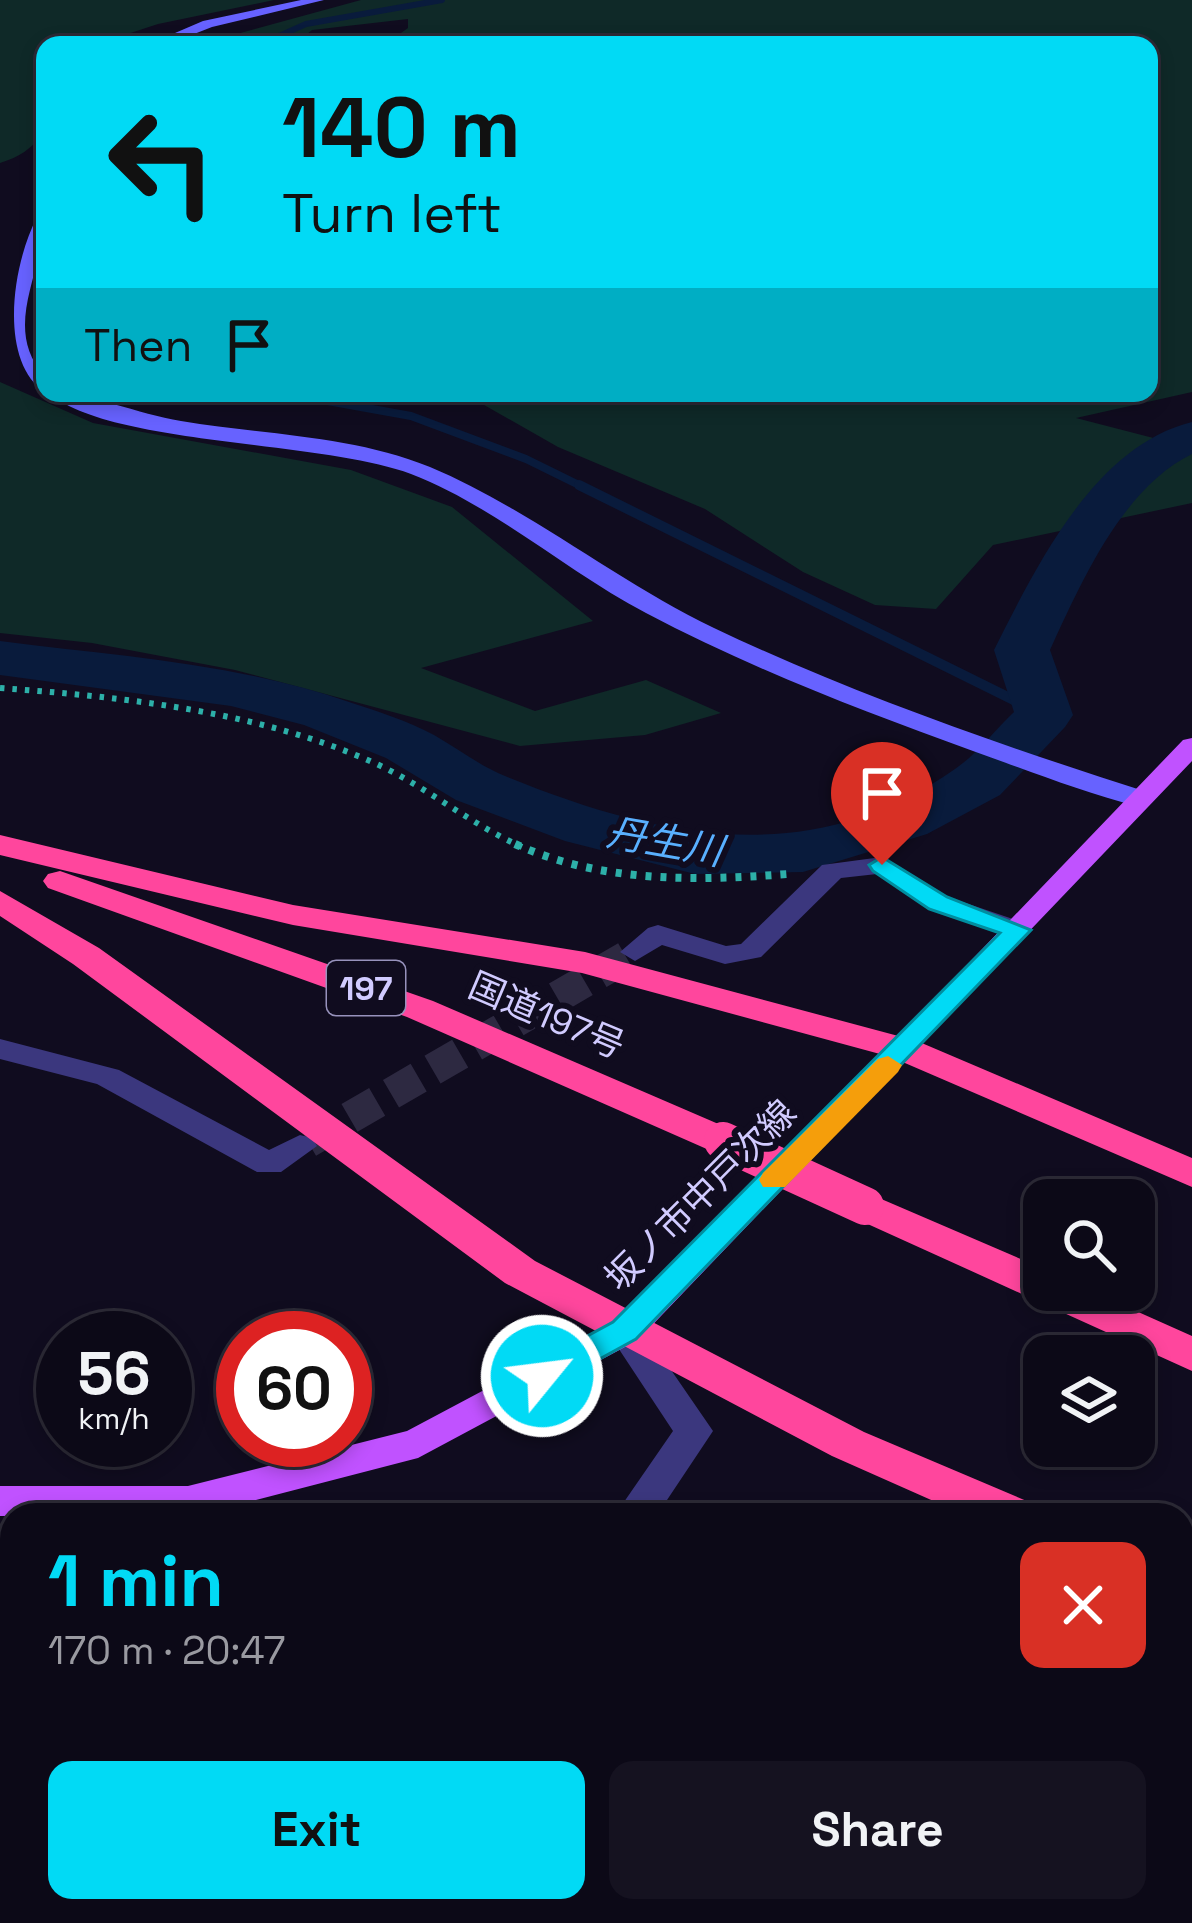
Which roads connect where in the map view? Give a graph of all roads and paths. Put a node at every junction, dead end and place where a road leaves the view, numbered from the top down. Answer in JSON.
{"nodes":[{"id":1,"x":318,"y":0,"type":"edge"},
{"id":2,"x":177,"y":36,"type":"edge"},
{"id":3,"x":36,"y":235,"type":"edge"},
{"id":4,"x":36,"y":379,"type":"edge"},
{"id":5,"x":83,"y":402,"type":"edge"},
{"id":6,"x":0,"y":688,"type":"edge"},
{"id":7,"x":1192,"y":746,"type":"edge"},
{"id":8,"x":1138,"y":798,"type":"junction"},
{"id":9,"x":0,"y":845,"type":"edge"},
{"id":10,"x":0,"y":861,"type":"edge"},
{"id":11,"x":832,"y":871,"type":"junction"},
{"id":12,"x":0,"y":901,"type":"edge"},
{"id":13,"x":1018,"y":930,"type":"junction"},
{"id":14,"x":635,"y":952,"type":"tunnel mouth"},
{"id":15,"x":0,"y":1049,"type":"edge"},
{"id":16,"x":904,"y":1049,"type":"junction"},
{"id":17,"x":300,"y":1146,"type":"tunnel mouth"},
{"id":18,"x":1192,"y":1174,"type":"edge"},
{"id":19,"x":1023,"y":1278,"type":"edge"},
{"id":20,"x":1095,"y":1311,"type":"edge"},
{"id":21,"x":625,"y":1330,"type":"junction"},
{"id":22,"x":1192,"y":1355,"type":"edge"},
{"id":23,"x":0,"y":1501,"type":"edge"},
{"id":24,"x":643,"y":1503,"type":"edge"},
{"id":25,"x":984,"y":1503,"type":"edge"}],
"edges":[{"from":1,"to":2,"type":"street"},
{"from":3,"to":4,"type":"street"},
{"from":5,"to":8,"type":"street"},
{"from":6,"to":11,"type":"path"},
{"from":7,"to":8,"type":"main road","name":"坂ノ市中戸次線"},
{"from":8,"to":13,"type":"main road","name":"坂ノ市中戸次線"},
{"from":9,"to":16,"type":"highway"},
{"from":10,"to":19,"type":"highway","name":"国道197号","number":"197","bridge":true},
{"from":11,"to":13,"type":"street"},
{"from":11,"to":14,"type":"street"},
{"from":12,"to":21,"type":"highway"},
{"from":13,"to":16,"type":"main road","name":"坂ノ市中戸次線"},
{"from":15,"to":17,"type":"street"},
{"from":16,"to":18,"type":"highway"},
{"from":16,"to":21,"type":"main road","name":"坂ノ市中戸次線"},
{"from":20,"to":22,"type":"highway","name":"国道197号","number":"197"},
{"from":21,"to":23,"type":"main road","name":"坂ノ市中戸次線"},
{"from":21,"to":24,"type":"street"},
{"from":21,"to":25,"type":"highway"}]}
